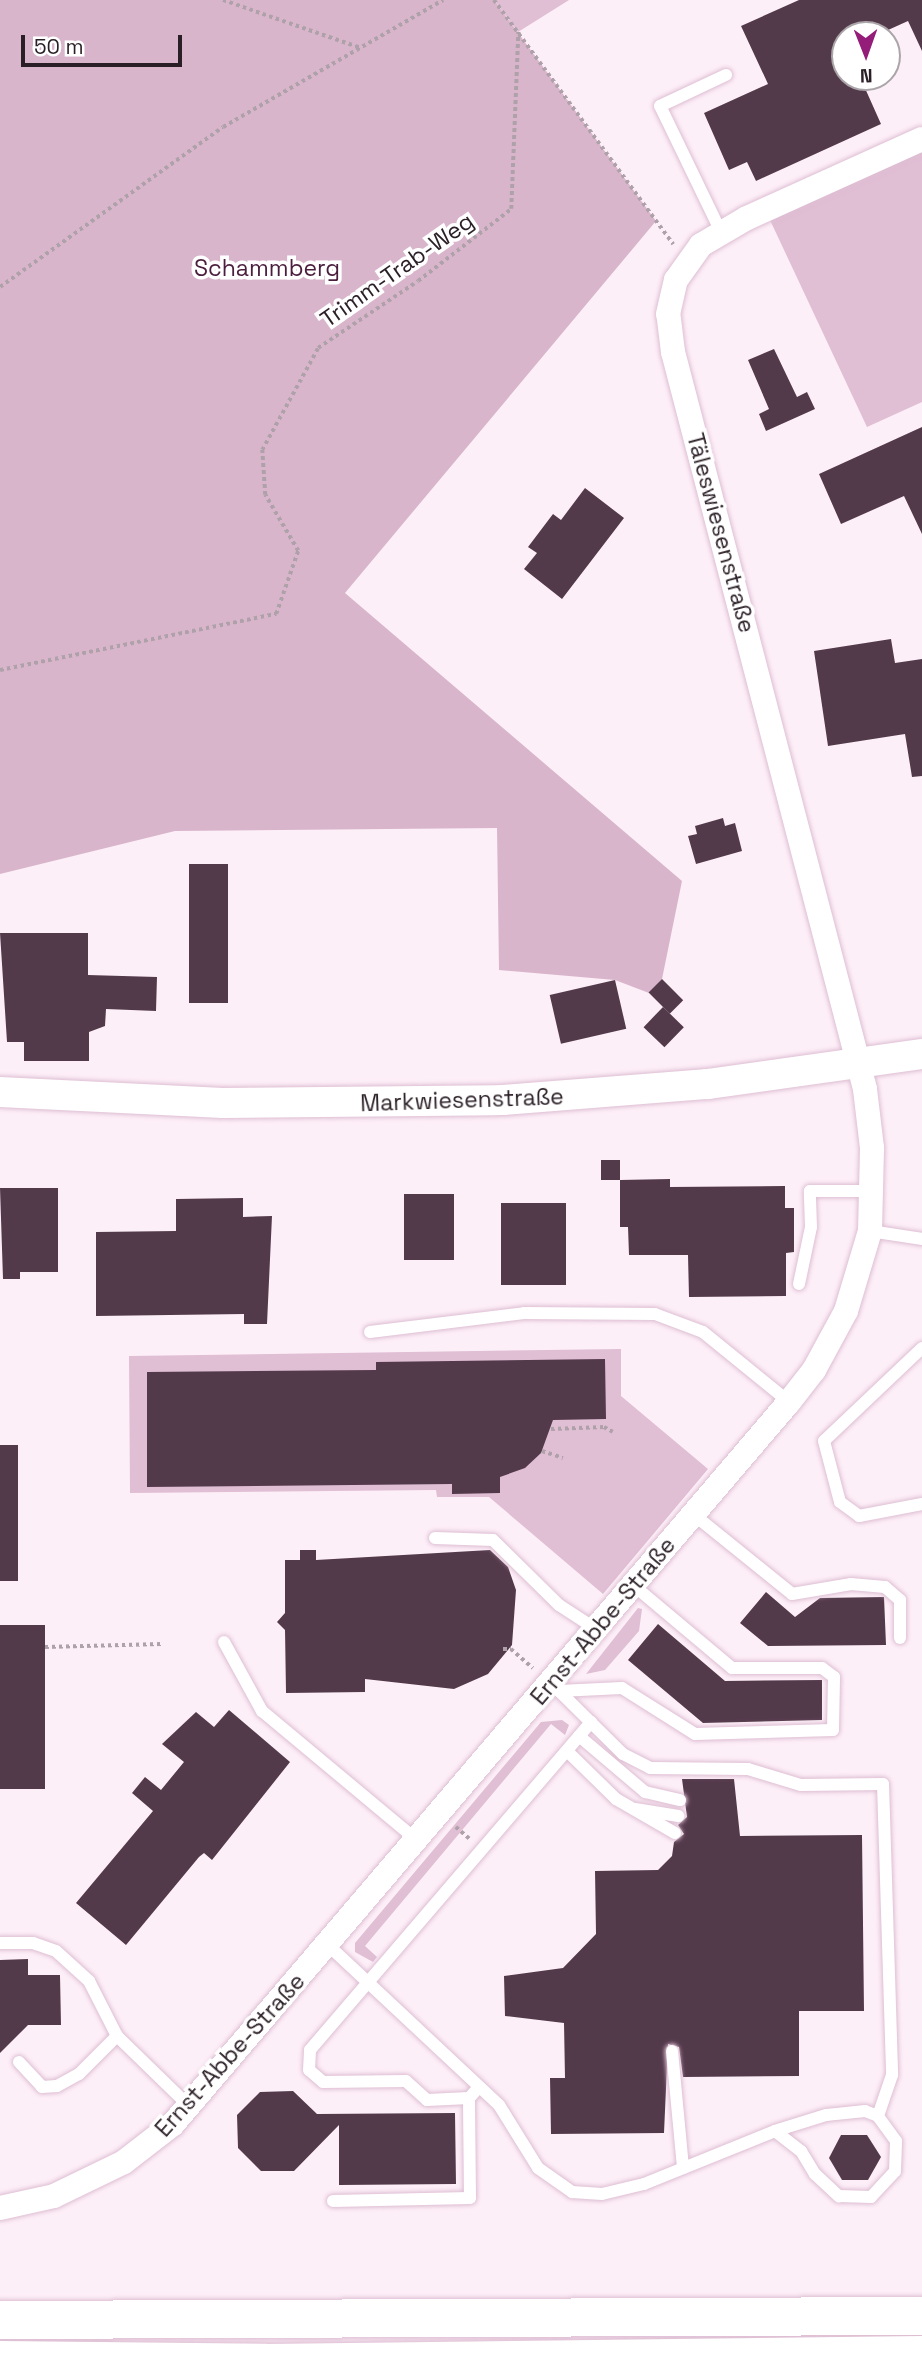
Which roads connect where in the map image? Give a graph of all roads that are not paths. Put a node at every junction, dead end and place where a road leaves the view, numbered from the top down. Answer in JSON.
{"nodes":[{"id":1,"x":726,"y":75,"type":"dead end"},
{"id":2,"x":922,"y":139,"type":"edge"},
{"id":3,"x":721,"y":232,"type":"junction"},
{"id":4,"x":922,"y":1054,"type":"edge"},
{"id":5,"x":860,"y":1063,"type":"junction"},
{"id":6,"x":0,"y":1092,"type":"edge"},
{"id":7,"x":872,"y":1191,"type":"junction"},
{"id":8,"x":870,"y":1231,"type":"junction"},
{"id":9,"x":922,"y":1239,"type":"edge"},
{"id":10,"x":799,"y":1284,"type":"dead end"},
{"id":11,"x":370,"y":1332,"type":"dead end"},
{"id":12,"x":922,"y":1348,"type":"edge"},
{"id":13,"x":789,"y":1402,"type":"junction"},
{"id":14,"x":922,"y":1504,"type":"edge"},
{"id":15,"x":693,"y":1514,"type":"junction"},
{"id":16,"x":435,"y":1538,"type":"dead end"},
{"id":17,"x":633,"y":1585,"type":"junction"},
{"id":18,"x":596,"y":1629,"type":"junction"},
{"id":19,"x":900,"y":1638,"type":"dead end"},
{"id":20,"x":224,"y":1642,"type":"dead end"},
{"id":21,"x":548,"y":1681,"type":"junction"},
{"id":22,"x":591,"y":1722,"type":"junction"},
{"id":23,"x":579,"y":1736,"type":"junction"},
{"id":24,"x":567,"y":1751,"type":"junction"},
{"id":25,"x":680,"y":1800,"type":"dead end"},
{"id":26,"x":635,"y":1809,"type":"junction"},
{"id":27,"x":678,"y":1816,"type":"dead end"},
{"id":28,"x":675,"y":1833,"type":"dead end"},
{"id":29,"x":418,"y":1841,"type":"junction"},
{"id":30,"x":0,"y":1943,"type":"edge"},
{"id":31,"x":328,"y":1945,"type":"junction"},
{"id":32,"x":369,"y":1982,"type":"junction"},
{"id":33,"x":117,"y":2036,"type":"junction"},
{"id":34,"x":672,"y":2051,"type":"dead end"},
{"id":35,"x":19,"y":2062,"type":"dead end"},
{"id":36,"x":479,"y":2087,"type":"junction"},
{"id":37,"x":469,"y":2098,"type":"junction"},
{"id":38,"x":189,"y":2106,"type":"junction"},
{"id":39,"x":878,"y":2116,"type":"junction"},
{"id":40,"x":775,"y":2131,"type":"junction"},
{"id":41,"x":683,"y":2167,"type":"junction"},
{"id":42,"x":333,"y":2201,"type":"dead end"},
{"id":43,"x":0,"y":2208,"type":"edge"},
{"id":44,"x":922,"y":2316,"type":"edge"},
{"id":45,"x":0,"y":2320,"type":"edge"},
{"id":46,"x":922,"y":2355,"type":"edge"},
{"id":47,"x":0,"y":2360,"type":"edge"}],
"edges":[{"from":1,"to":3,"type":"lane"},
{"from":2,"to":3,"type":"street"},
{"from":3,"to":5,"type":"street","name":"Täleswiesenstraße"},
{"from":4,"to":5,"type":"street","name":"Markwiesenstraße"},
{"from":5,"to":6,"type":"street","name":"Markwiesenstraße"},
{"from":5,"to":7,"type":"street","name":"Ernst-Abbe-Straße"},
{"from":7,"to":8,"type":"street","name":"Ernst-Abbe-Straße"},
{"from":7,"to":10,"type":"lane"},
{"from":8,"to":9,"type":"lane"},
{"from":8,"to":13,"type":"street","name":"Ernst-Abbe-Straße"},
{"from":11,"to":13,"type":"lane"},
{"from":12,"to":14,"type":"lane"},
{"from":13,"to":15,"type":"street","name":"Ernst-Abbe-Straße"},
{"from":15,"to":17,"type":"street","name":"Ernst-Abbe-Straße"},
{"from":15,"to":19,"type":"lane"},
{"from":16,"to":18,"type":"lane"},
{"from":17,"to":18,"type":"street","name":"Ernst-Abbe-Straße"},
{"from":17,"to":21,"type":"lane"},
{"from":18,"to":21,"type":"street","name":"Ernst-Abbe-Straße"},
{"from":20,"to":29,"type":"lane"},
{"from":21,"to":22,"type":"lane"},
{"from":21,"to":29,"type":"street","name":"Ernst-Abbe-Straße"},
{"from":22,"to":23,"type":"lane"},
{"from":22,"to":39,"type":"lane"},
{"from":23,"to":24,"type":"lane"},
{"from":23,"to":25,"type":"lane"},
{"from":24,"to":26,"type":"lane"},
{"from":24,"to":32,"type":"lane"},
{"from":26,"to":27,"type":"lane"},
{"from":26,"to":28,"type":"lane"},
{"from":29,"to":31,"type":"street","name":"Ernst-Abbe-Straße"},
{"from":30,"to":33,"type":"lane"},
{"from":31,"to":32,"type":"lane"},
{"from":31,"to":38,"type":"street","name":"Ernst-Abbe-Straße"},
{"from":32,"to":36,"type":"lane"},
{"from":32,"to":37,"type":"lane"},
{"from":33,"to":35,"type":"lane"},
{"from":33,"to":38,"type":"lane"},
{"from":34,"to":41,"type":"lane"},
{"from":36,"to":37,"type":"lane"},
{"from":36,"to":41,"type":"lane"},
{"from":37,"to":42,"type":"lane"},
{"from":38,"to":43,"type":"street","name":"Ernst-Abbe-Straße"},
{"from":39,"to":40,"type":"lane"},
{"from":39,"to":40,"type":"lane"},
{"from":40,"to":41,"type":"lane"},
{"from":44,"to":45,"type":"highway"},
{"from":46,"to":47,"type":"highway"}]}
